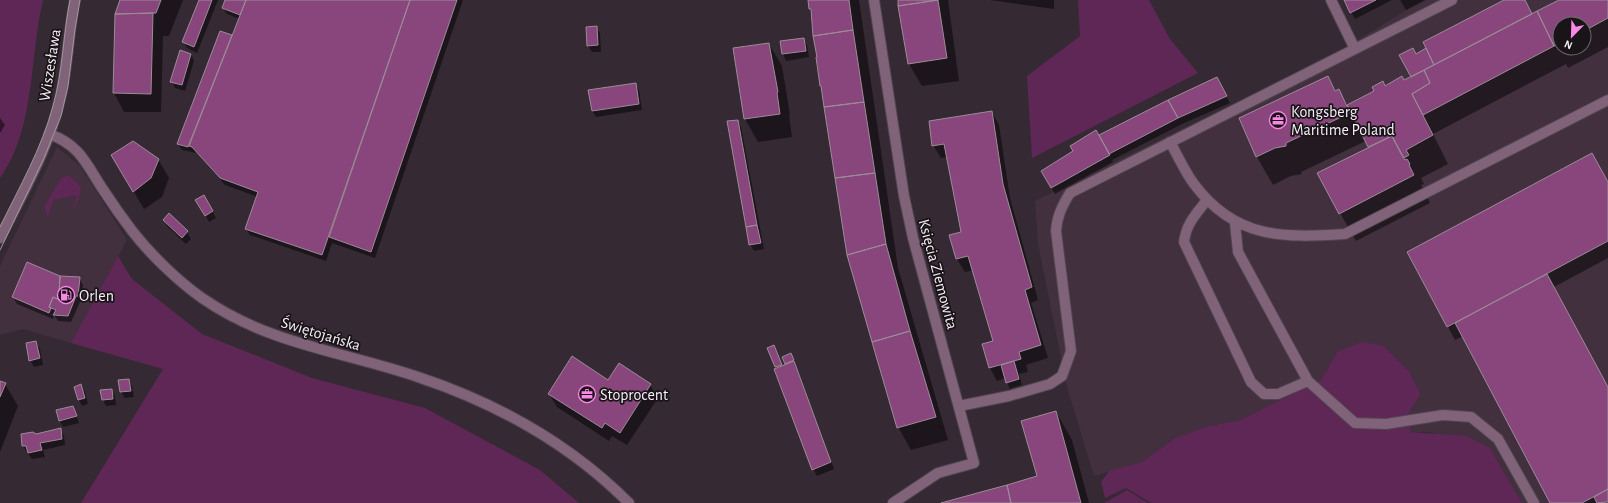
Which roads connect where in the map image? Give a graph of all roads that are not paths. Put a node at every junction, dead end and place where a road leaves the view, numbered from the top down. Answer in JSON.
{"nodes":[{"id":1,"x":75,"y":0,"type":"edge"},
{"id":2,"x":874,"y":0,"type":"edge"},
{"id":3,"x":1331,"y":0,"type":"edge"},
{"id":4,"x":1452,"y":0,"type":"edge"},
{"id":5,"x":1355,"y":49,"type":"junction"},
{"id":6,"x":1608,"y":100,"type":"edge"},
{"id":7,"x":49,"y":134,"type":"junction"},
{"id":8,"x":1170,"y":142,"type":"junction"},
{"id":9,"x":1207,"y":200,"type":"junction"},
{"id":10,"x":1235,"y":222,"type":"junction"},
{"id":11,"x":0,"y":238,"type":"edge"},
{"id":12,"x":1308,"y":381,"type":"junction"},
{"id":13,"x":959,"y":406,"type":"junction"},
{"id":14,"x":629,"y":503,"type":"edge"},
{"id":15,"x":893,"y":503,"type":"edge"},
{"id":16,"x":1534,"y":503,"type":"edge"}],
"edges":[{"from":1,"to":7,"type":"street","name":"Wiszesława"},
{"from":2,"to":13,"type":"street","name":"Księcia Ziemowita"},
{"from":3,"to":5,"type":"street"},
{"from":4,"to":5,"type":"street"},
{"from":5,"to":8,"type":"street"},
{"from":6,"to":10,"type":"street"},
{"from":7,"to":11,"type":"street","name":"Wiszesława"},
{"from":7,"to":14,"type":"street","name":"Świętojańska"},
{"from":8,"to":9,"type":"street"},
{"from":8,"to":13,"type":"street"},
{"from":9,"to":10,"type":"street"},
{"from":9,"to":12,"type":"street"},
{"from":10,"to":12,"type":"street"},
{"from":12,"to":16,"type":"street"},
{"from":13,"to":15,"type":"street","name":"Księcia Ziemowita"}]}
